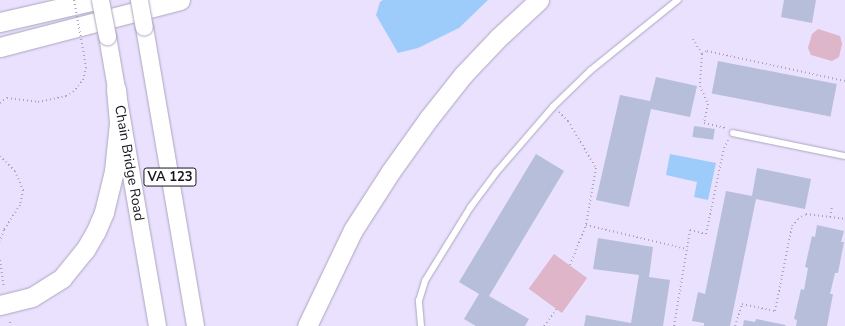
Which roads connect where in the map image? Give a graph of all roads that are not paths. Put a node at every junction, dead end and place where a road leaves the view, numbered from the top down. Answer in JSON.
{"nodes":[{"id":1,"x":95,"y":0,"type":"edge"},
{"id":2,"x":100,"y":0,"type":"edge"},
{"id":3,"x":139,"y":0,"type":"edge"},
{"id":4,"x":180,"y":0,"type":"edge"},
{"id":5,"x":539,"y":0,"type":"edge"},
{"id":6,"x":678,"y":0,"type":"edge"},
{"id":7,"x":0,"y":22,"type":"edge"},
{"id":8,"x":0,"y":47,"type":"edge"},
{"id":9,"x":116,"y":90,"type":"junction"},
{"id":10,"x":732,"y":133,"type":"road end"},
{"id":11,"x":845,"y":156,"type":"edge"},
{"id":12,"x":2,"y":296,"type":"edge"},
{"id":13,"x":157,"y":326,"type":"edge"},
{"id":14,"x":195,"y":326,"type":"edge"},
{"id":15,"x":307,"y":326,"type":"edge"},
{"id":16,"x":421,"y":326,"type":"edge"}],
"edges":[{"from":1,"to":7,"type":"highway"},
{"from":2,"to":9,"type":"main road","name":"Chain Bridge Road","number":"VA 123","bridge":true},
{"from":3,"to":14,"type":"main road","number":"VA 123","bridge":true},
{"from":4,"to":8,"type":"highway"},
{"from":5,"to":15,"type":"highway"},
{"from":6,"to":16,"type":"lane"},
{"from":9,"to":12,"type":"highway"},
{"from":9,"to":13,"type":"main road","name":"Chain Bridge Road","number":"VA 123"},
{"from":10,"to":11,"type":"lane"}]}
